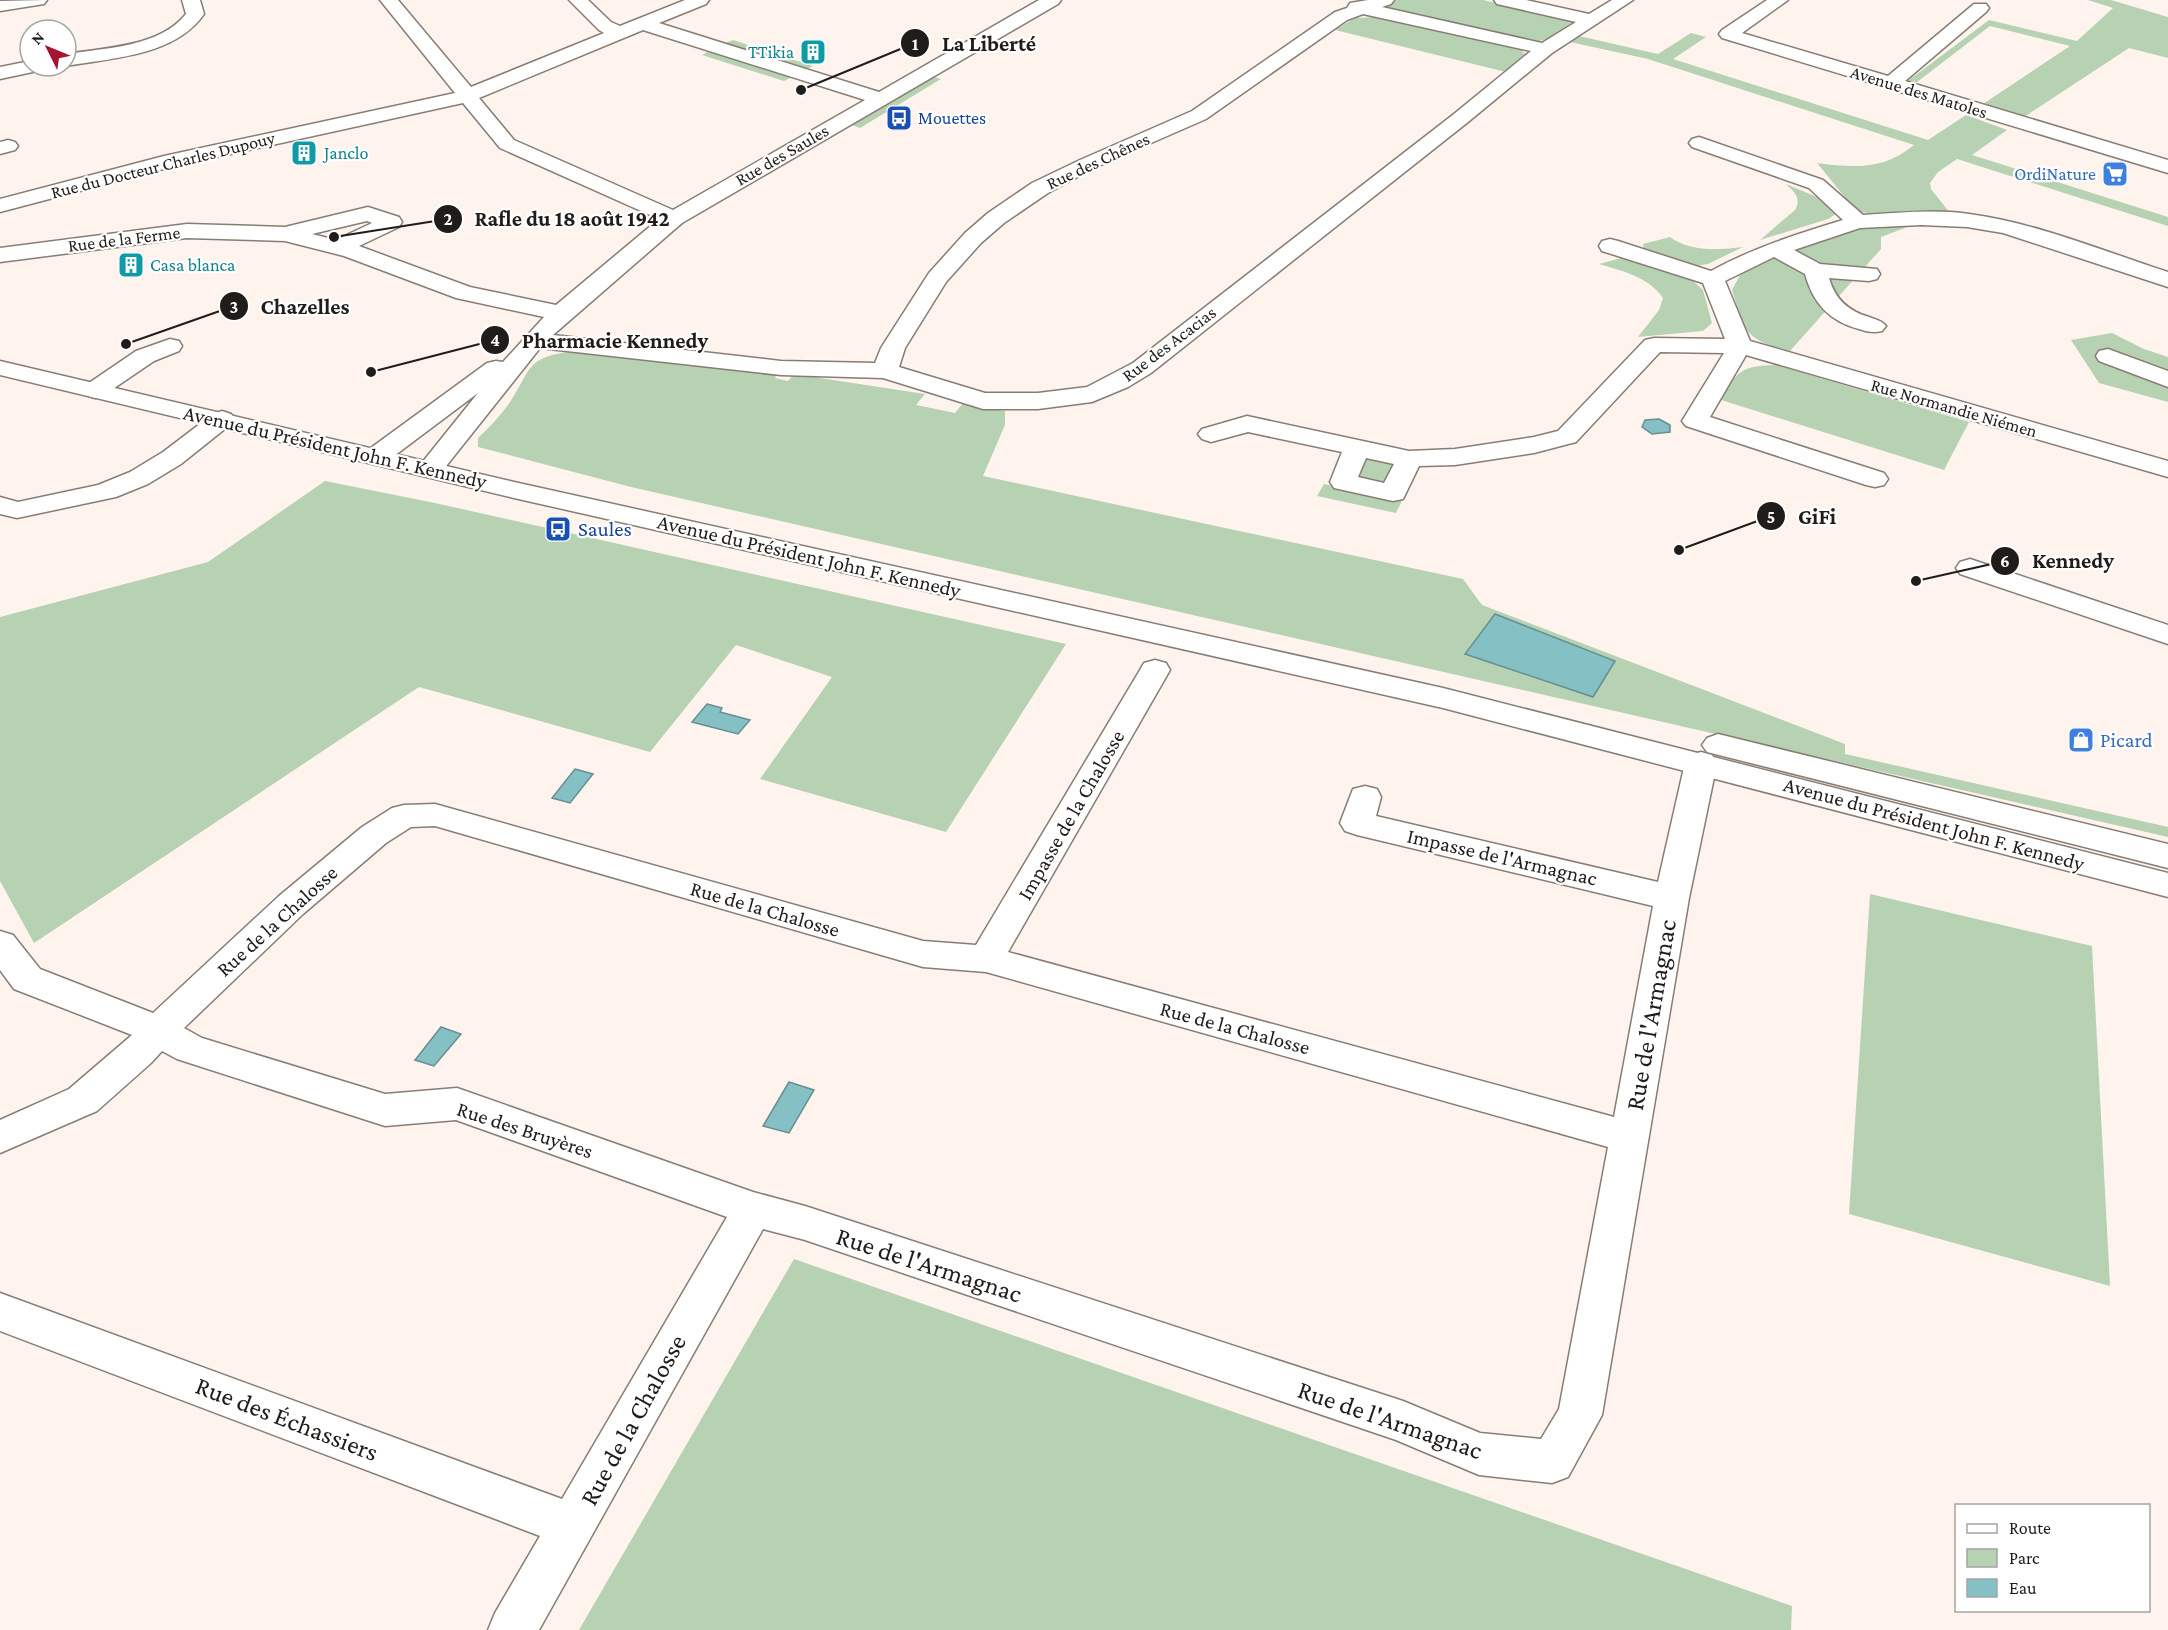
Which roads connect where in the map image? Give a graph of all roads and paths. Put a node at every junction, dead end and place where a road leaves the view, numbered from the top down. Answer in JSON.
{"nodes":[{"id":1,"x":38,"y":0,"type":"edge"},
{"id":2,"x":191,"y":0,"type":"edge"},
{"id":3,"x":389,"y":0,"type":"edge"},
{"id":4,"x":578,"y":0,"type":"edge"},
{"id":5,"x":700,"y":0,"type":"edge"},
{"id":6,"x":1328,"y":0,"type":"edge"},
{"id":7,"x":1385,"y":0,"type":"edge"},
{"id":8,"x":1503,"y":0,"type":"edge"},
{"id":9,"x":1624,"y":0,"type":"edge"},
{"id":10,"x":1779,"y":0,"type":"edge"},
{"id":11,"x":1014,"y":2,"type":"dead end"},
{"id":12,"x":5,"y":4,"type":"edge"},
{"id":13,"x":1046,"y":4,"type":"edge"},
{"id":14,"x":1980,"y":8,"type":"dead end"},
{"id":15,"x":1364,"y":9,"type":"junction"},
{"id":16,"x":1590,"y":20,"type":"junction"},
{"id":17,"x":642,"y":24,"type":"junction"},
{"id":18,"x":620,"y":33,"type":"junction"},
{"id":19,"x":1545,"y":50,"type":"junction"},
{"id":20,"x":78,"y":58,"type":"edge"},
{"id":21,"x":18,"y":69,"type":"edge"},
{"id":22,"x":0,"y":73,"type":"edge"},
{"id":23,"x":1890,"y":84,"type":"junction"},
{"id":24,"x":466,"y":96,"type":"junction"},
{"id":25,"x":879,"y":98,"type":"junction"},
{"id":26,"x":1699,"y":143,"type":"dead end"},
{"id":27,"x":2168,"y":167,"type":"edge"},
{"id":28,"x":2,"y":202,"type":"edge"},
{"id":29,"x":674,"y":218,"type":"junction"},
{"id":30,"x":1858,"y":222,"type":"junction"},
{"id":31,"x":285,"y":234,"type":"junction"},
{"id":32,"x":1610,"y":246,"type":"dead end"},
{"id":33,"x":338,"y":248,"type":"junction"},
{"id":34,"x":1775,"y":249,"type":"junction"},
{"id":35,"x":0,"y":255,"type":"edge"},
{"id":36,"x":1815,"y":270,"type":"junction"},
{"id":37,"x":1869,"y":274,"type":"dead end"},
{"id":38,"x":1713,"y":279,"type":"junction"},
{"id":39,"x":2168,"y":280,"type":"edge"},
{"id":40,"x":561,"y":313,"type":"junction"},
{"id":41,"x":1874,"y":326,"type":"dead end"},
{"id":42,"x":534,"y":340,"type":"junction"},
{"id":43,"x":170,"y":346,"type":"dead end"},
{"id":44,"x":1740,"y":346,"type":"junction"},
{"id":45,"x":2108,"y":356,"type":"dead end"},
{"id":46,"x":0,"y":368,"type":"edge"},
{"id":47,"x":885,"y":371,"type":"junction"},
{"id":48,"x":2168,"y":380,"type":"edge"},
{"id":49,"x":95,"y":390,"type":"junction"},
{"id":50,"x":222,"y":419,"type":"junction"},
{"id":51,"x":1211,"y":434,"type":"dead end"},
{"id":52,"x":1357,"y":449,"type":"junction"},
{"id":53,"x":377,"y":456,"type":"junction"},
{"id":54,"x":1409,"y":459,"type":"junction"},
{"id":55,"x":430,"y":469,"type":"junction"},
{"id":56,"x":2168,"y":470,"type":"edge"},
{"id":57,"x":1875,"y":478,"type":"dead end"},
{"id":58,"x":0,"y":505,"type":"edge"},
{"id":59,"x":1970,"y":568,"type":"dead end"},
{"id":60,"x":2168,"y":635,"type":"edge"},
{"id":61,"x":1155,"y":670,"type":"dead end"},
{"id":62,"x":1692,"y":750,"type":"junction"},
{"id":63,"x":1365,"y":797,"type":"dead end"},
{"id":64,"x":2168,"y":856,"type":"edge"},
{"id":65,"x":2168,"y":885,"type":"edge"},
{"id":66,"x":1672,"y":898,"type":"junction"},
{"id":67,"x":0,"y":944,"type":"edge"},
{"id":68,"x":986,"y":959,"type":"junction"},
{"id":69,"x":158,"y":1030,"type":"junction"},
{"id":70,"x":0,"y":1137,"type":"edge"},
{"id":71,"x":1629,"y":1137,"type":"junction"},
{"id":72,"x":753,"y":1209,"type":"junction"},
{"id":73,"x":0,"y":1312,"type":"edge"},
{"id":74,"x":573,"y":1526,"type":"junction"},
{"id":75,"x":512,"y":1630,"type":"edge"}],
"edges":[{"from":1,"to":12,"type":"street"},
{"from":2,"to":20,"type":"street"},
{"from":3,"to":24,"type":"street"},
{"from":4,"to":18,"type":"street"},
{"from":5,"to":17,"type":"street","name":"Rue du Docteur Charles Dupouy"},
{"from":6,"to":15,"type":"street"},
{"from":7,"to":15,"type":"street","name":"Rue des Chênes"},
{"from":8,"to":16,"type":"street"},
{"from":9,"to":16,"type":"street","name":"Rue des Acacias"},
{"from":10,"to":23,"type":"street","name":"Avenue des Matoles"},
{"from":11,"to":13,"type":"street"},
{"from":13,"to":25,"type":"street","name":"Rue des Saules"},
{"from":14,"to":23,"type":"street"},
{"from":15,"to":19,"type":"street"},
{"from":15,"to":47,"type":"street","name":"Rue des Chênes"},
{"from":16,"to":19,"type":"street","name":"Rue des Acacias"},
{"from":17,"to":18,"type":"street","name":"Rue du Docteur Charles Dupouy"},
{"from":17,"to":25,"type":"street"},
{"from":18,"to":24,"type":"street","name":"Rue du Docteur Charles Dupouy"},
{"from":19,"to":47,"type":"street","name":"Rue des Acacias"},
{"from":21,"to":22,"type":"street"},
{"from":23,"to":27,"type":"street","name":"Avenue des Matoles"},
{"from":24,"to":28,"type":"street","name":"Rue du Docteur Charles Dupouy"},
{"from":24,"to":29,"type":"street"},
{"from":25,"to":29,"type":"street","name":"Rue des Saules"},
{"from":26,"to":30,"type":"street"},
{"from":29,"to":40,"type":"street","name":"Rue des Saules"},
{"from":30,"to":34,"type":"street"},
{"from":30,"to":39,"type":"street"},
{"from":31,"to":33,"type":"street","name":"Rue de la Ferme"},
{"from":31,"to":33,"type":"street","name":"Rue de la Ferme"},
{"from":31,"to":35,"type":"street","name":"Rue de la Ferme"},
{"from":32,"to":38,"type":"street"},
{"from":33,"to":40,"type":"street","name":"Rue de la Ferme"},
{"from":34,"to":36,"type":"street"},
{"from":34,"to":38,"type":"street"},
{"from":36,"to":37,"type":"street"},
{"from":36,"to":41,"type":"street"},
{"from":38,"to":44,"type":"street"},
{"from":40,"to":42,"type":"street","name":"Rue des Saules"},
{"from":42,"to":47,"type":"street","name":"Rue des Acacias"},
{"from":42,"to":53,"type":"street","name":"Rue des Saules"},
{"from":42,"to":55,"type":"street","name":"Rue des Saules"},
{"from":43,"to":49,"type":"street"},
{"from":44,"to":54,"type":"street","name":"Rue Normandie Niémen"},
{"from":44,"to":56,"type":"street","name":"Rue Normandie Niémen"},
{"from":44,"to":57,"type":"street"},
{"from":45,"to":48,"type":"street"},
{"from":46,"to":49,"type":"street","name":"Avenue du Président John F. Kennedy"},
{"from":49,"to":50,"type":"street","name":"Avenue du Président John F. Kennedy"},
{"from":50,"to":53,"type":"street","name":"Avenue du Président John F. Kennedy"},
{"from":50,"to":58,"type":"street"},
{"from":51,"to":52,"type":"street","name":"Rue Normandie Niémen"},
{"from":52,"to":54,"type":"street","name":"Rue Normandie Niémen"},
{"from":52,"to":54,"type":"street"},
{"from":53,"to":55,"type":"street","name":"Avenue du Président John F. Kennedy"},
{"from":55,"to":62,"type":"street","name":"Avenue du Président John F. Kennedy"},
{"from":59,"to":60,"type":"street"},
{"from":61,"to":68,"type":"street","name":"Impasse de la Chalosse"},
{"from":62,"to":64,"type":"street","name":"Avenue du Président John F. Kennedy"},
{"from":62,"to":65,"type":"street","name":"Avenue du Président John F. Kennedy"},
{"from":62,"to":66,"type":"street","name":"Rue de l'Armagnac"},
{"from":63,"to":66,"type":"street","name":"Impasse de l'Armagnac"},
{"from":66,"to":71,"type":"street","name":"Rue de l'Armagnac"},
{"from":67,"to":69,"type":"street","name":"Rue des Bruyères"},
{"from":68,"to":69,"type":"street","name":"Rue de la Chalosse"},
{"from":68,"to":71,"type":"street","name":"Rue de la Chalosse"},
{"from":69,"to":70,"type":"street","name":"Rue de la Chalosse"},
{"from":69,"to":72,"type":"street","name":"Rue des Bruyères"},
{"from":71,"to":72,"type":"street","name":"Rue de l'Armagnac"},
{"from":72,"to":74,"type":"street","name":"Rue de la Chalosse"},
{"from":73,"to":74,"type":"street","name":"Rue des Échassiers"},
{"from":74,"to":75,"type":"street","name":"Rue de la Chalosse"}]}
